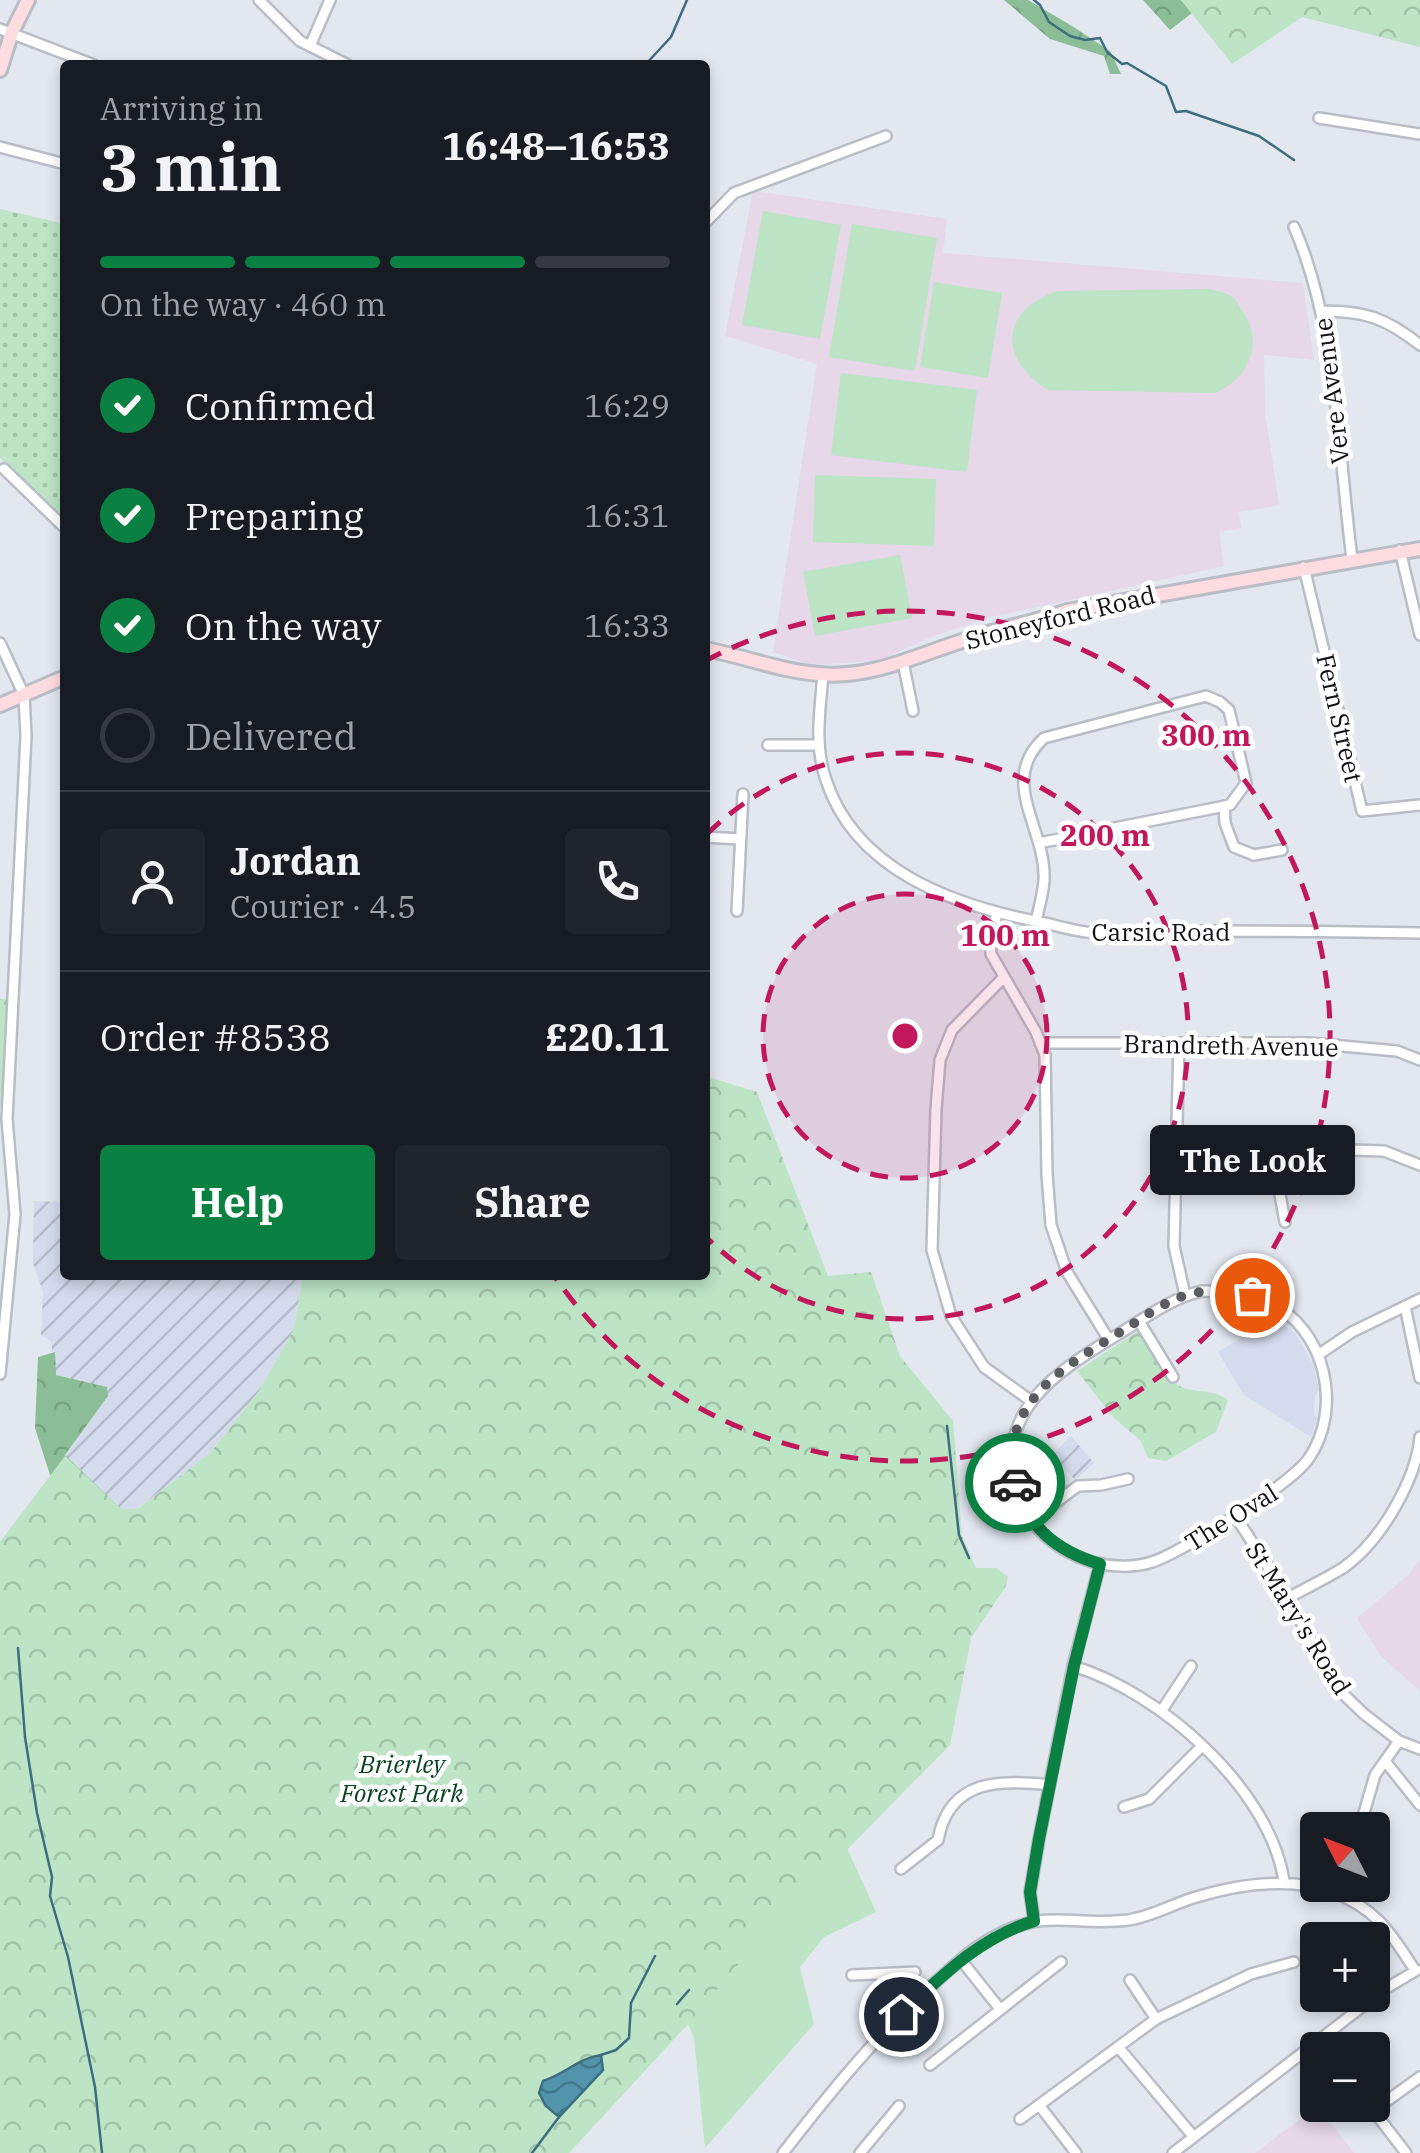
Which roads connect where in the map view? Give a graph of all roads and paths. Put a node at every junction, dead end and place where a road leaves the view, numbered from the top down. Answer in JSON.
{"nodes":[{"id":1,"x":28,"y":0,"type":"edge"},
{"id":2,"x":260,"y":0,"type":"edge"},
{"id":3,"x":330,"y":0,"type":"edge"},
{"id":4,"x":6,"y":30,"type":"edge"},
{"id":5,"x":310,"y":46,"type":"junction"},
{"id":6,"x":81,"y":60,"type":"edge"},
{"id":7,"x":338,"y":60,"type":"edge"},
{"id":8,"x":0,"y":70,"type":"edge"},
{"id":9,"x":1319,"y":118,"type":"dead end"},
{"id":10,"x":1420,"y":134,"type":"edge"},
{"id":11,"x":886,"y":136,"type":"dead end"},
{"id":12,"x":0,"y":147,"type":"edge"},
{"id":13,"x":60,"y":163,"type":"edge"},
{"id":14,"x":710,"y":218,"type":"edge"},
{"id":15,"x":1294,"y":227,"type":"dead end"},
{"id":16,"x":1322,"y":311,"type":"junction"},
{"id":17,"x":1420,"y":345,"type":"edge"},
{"id":18,"x":4,"y":469,"type":"dead end"},
{"id":19,"x":60,"y":523,"type":"edge"},
{"id":20,"x":1420,"y":548,"type":"edge"},
{"id":21,"x":1400,"y":550,"type":"junction"},
{"id":22,"x":1352,"y":559,"type":"junction"},
{"id":23,"x":1304,"y":567,"type":"junction"},
{"id":24,"x":1418,"y":618,"type":"edge"},
{"id":25,"x":1420,"y":636,"type":"edge"},
{"id":26,"x":0,"y":643,"type":"edge"},
{"id":27,"x":710,"y":650,"type":"edge"},
{"id":28,"x":903,"y":662,"type":"junction"},
{"id":29,"x":824,"y":675,"type":"junction"},
{"id":30,"x":60,"y":679,"type":"edge"},
{"id":31,"x":24,"y":696,"type":"junction"},
{"id":32,"x":0,"y":705,"type":"edge"},
{"id":33,"x":913,"y":711,"type":"dead end"},
{"id":34,"x":768,"y":745,"type":"dead end"},
{"id":35,"x":819,"y":745,"type":"junction"},
{"id":36,"x":742,"y":794,"type":"dead end"},
{"id":37,"x":1420,"y":805,"type":"edge"},
{"id":38,"x":1224,"y":806,"type":"junction"},
{"id":39,"x":710,"y":838,"type":"edge"},
{"id":40,"x":740,"y":839,"type":"junction"},
{"id":41,"x":1039,"y":843,"type":"junction"},
{"id":42,"x":1282,"y":850,"type":"dead end"},
{"id":43,"x":739,"y":875,"type":"junction"},
{"id":44,"x":755,"y":875,"type":"dead end"},
{"id":45,"x":738,"y":911,"type":"dead end"},
{"id":46,"x":997,"y":914,"type":"junction"},
{"id":47,"x":1036,"y":921,"type":"junction"},
{"id":48,"x":1420,"y":933,"type":"edge"},
{"id":49,"x":0,"y":959,"type":"edge"},
{"id":50,"x":15,"y":960,"type":"junction"},
{"id":51,"x":1004,"y":978,"type":"junction"},
{"id":52,"x":1180,"y":1043,"type":"junction"},
{"id":53,"x":1040,"y":1044,"type":"junction"},
{"id":54,"x":1420,"y":1060,"type":"edge"},
{"id":55,"x":4,"y":1120,"type":"edge"},
{"id":56,"x":1178,"y":1145,"type":"junction"},
{"id":57,"x":1271,"y":1146,"type":"junction"},
{"id":58,"x":1420,"y":1165,"type":"edge"},
{"id":59,"x":1285,"y":1222,"type":"dead end"},
{"id":60,"x":1185,"y":1295,"type":"junction"},
{"id":61,"x":3,"y":1298,"type":"edge"},
{"id":62,"x":1420,"y":1299,"type":"edge"},
{"id":63,"x":1405,"y":1306,"type":"junction"},
{"id":64,"x":1139,"y":1321,"type":"junction"},
{"id":65,"x":1109,"y":1340,"type":"junction"},
{"id":66,"x":1318,"y":1356,"type":"junction"},
{"id":67,"x":1,"y":1374,"type":"edge"},
{"id":68,"x":1174,"y":1377,"type":"dead end"},
{"id":69,"x":1420,"y":1378,"type":"edge"},
{"id":70,"x":1031,"y":1401,"type":"junction"},
{"id":71,"x":1420,"y":1436,"type":"edge"},
{"id":72,"x":1128,"y":1480,"type":"dead end"},
{"id":73,"x":1234,"y":1514,"type":"junction"},
{"id":74,"x":1031,"y":1520,"type":"junction"},
{"id":75,"x":1100,"y":1564,"type":"junction"},
{"id":76,"x":1288,"y":1598,"type":"junction"},
{"id":77,"x":1074,"y":1666,"type":"junction"},
{"id":78,"x":1192,"y":1666,"type":"dead end"},
{"id":79,"x":1162,"y":1710,"type":"junction"},
{"id":80,"x":1399,"y":1740,"type":"junction"},
{"id":81,"x":1202,"y":1746,"type":"junction"},
{"id":82,"x":1420,"y":1749,"type":"edge"},
{"id":83,"x":1385,"y":1762,"type":"junction"},
{"id":84,"x":1050,"y":1785,"type":"junction"},
{"id":85,"x":1420,"y":1805,"type":"edge"},
{"id":86,"x":1124,"y":1807,"type":"dead end"},
{"id":87,"x":1364,"y":1812,"type":"edge"},
{"id":88,"x":901,"y":1869,"type":"dead end"},
{"id":89,"x":1284,"y":1881,"type":"junction"},
{"id":90,"x":1300,"y":1883,"type":"edge"},
{"id":91,"x":1353,"y":1902,"type":"edge"},
{"id":92,"x":1034,"y":1921,"type":"junction"},
{"id":93,"x":961,"y":1960,"type":"junction"},
{"id":94,"x":1061,"y":1962,"type":"dead end"},
{"id":95,"x":1294,"y":1962,"type":"dead end"},
{"id":96,"x":1418,"y":1970,"type":"edge"},
{"id":97,"x":915,"y":1972,"type":"dead end"},
{"id":98,"x":881,"y":1974,"type":"junction"},
{"id":99,"x":852,"y":1975,"type":"dead end"},
{"id":100,"x":1130,"y":1980,"type":"dead end"},
{"id":101,"x":1000,"y":2009,"type":"junction"},
{"id":102,"x":901,"y":2014,"type":"junction"},
{"id":103,"x":1156,"y":2019,"type":"junction"},
{"id":104,"x":1332,"y":2032,"type":"edge"},
{"id":105,"x":1118,"y":2048,"type":"junction"},
{"id":106,"x":1300,"y":2056,"type":"edge"},
{"id":107,"x":930,"y":2066,"type":"dead end"},
{"id":108,"x":1420,"y":2077,"type":"edge"},
{"id":109,"x":1390,"y":2096,"type":"edge"},
{"id":110,"x":1039,"y":2105,"type":"junction"},
{"id":111,"x":898,"y":2106,"type":"dead end"},
{"id":112,"x":1020,"y":2119,"type":"dead end"},
{"id":113,"x":1382,"y":2122,"type":"edge"},
{"id":114,"x":1193,"y":2136,"type":"junction"},
{"id":115,"x":783,"y":2153,"type":"edge"},
{"id":116,"x":860,"y":2153,"type":"edge"},
{"id":117,"x":1076,"y":2153,"type":"edge"},
{"id":118,"x":1173,"y":2153,"type":"edge"},
{"id":119,"x":1406,"y":2153,"type":"edge"}],
"edges":[{"from":1,"to":4,"type":"main road"},
{"from":2,"to":5,"type":"street"},
{"from":3,"to":5,"type":"street"},
{"from":4,"to":6,"type":"street"},
{"from":4,"to":8,"type":"main road"},
{"from":5,"to":7,"type":"street"},
{"from":9,"to":10,"type":"street"},
{"from":11,"to":14,"type":"street"},
{"from":12,"to":13,"type":"street"},
{"from":15,"to":16,"type":"street","name":"Vere Avenue"},
{"from":16,"to":17,"type":"street"},
{"from":16,"to":22,"type":"street","name":"Vere Avenue"},
{"from":18,"to":19,"type":"street"},
{"from":20,"to":21,"type":"main road","name":"Stoneyford Road"},
{"from":21,"to":22,"type":"main road","name":"Stoneyford Road"},
{"from":21,"to":24,"type":"street"},
{"from":22,"to":23,"type":"main road","name":"Stoneyford Road"},
{"from":23,"to":28,"type":"main road","name":"Stoneyford Road"},
{"from":23,"to":37,"type":"street","name":"Fern Street"},
{"from":24,"to":25,"type":"street"},
{"from":26,"to":31,"type":"street"},
{"from":27,"to":29,"type":"main road","name":"Stoneyford Road"},
{"from":28,"to":29,"type":"main road","name":"Stoneyford Road"},
{"from":28,"to":33,"type":"street"},
{"from":29,"to":35,"type":"street","name":"Carsic Road"},
{"from":30,"to":31,"type":"main road"},
{"from":31,"to":32,"type":"main road"},
{"from":31,"to":50,"type":"street"},
{"from":34,"to":35,"type":"street"},
{"from":35,"to":46,"type":"street","name":"Carsic Road"},
{"from":36,"to":40,"type":"street"},
{"from":38,"to":41,"type":"street"},
{"from":38,"to":41,"type":"street"},
{"from":38,"to":42,"type":"street"},
{"from":39,"to":40,"type":"street"},
{"from":40,"to":43,"type":"street"},
{"from":41,"to":47,"type":"street"},
{"from":43,"to":44,"type":"street"},
{"from":43,"to":45,"type":"street"},
{"from":46,"to":47,"type":"street","name":"Carsic Road"},
{"from":46,"to":51,"type":"street"},
{"from":47,"to":48,"type":"street","name":"Carsic Road"},
{"from":49,"to":50,"type":"street"},
{"from":50,"to":55,"type":"street"},
{"from":51,"to":53,"type":"street"},
{"from":51,"to":70,"type":"street"},
{"from":52,"to":53,"type":"street","name":"Brandreth Avenue"},
{"from":52,"to":54,"type":"street","name":"Brandreth Avenue"},
{"from":52,"to":56,"type":"street"},
{"from":53,"to":65,"type":"street"},
{"from":55,"to":61,"type":"street"},
{"from":56,"to":57,"type":"street"},
{"from":56,"to":60,"type":"street"},
{"from":57,"to":58,"type":"street"},
{"from":57,"to":59,"type":"street"},
{"from":60,"to":64,"type":"street","name":"The Oval"},
{"from":60,"to":66,"type":"street","name":"The Oval"},
{"from":61,"to":67,"type":"street"},
{"from":62,"to":63,"type":"street"},
{"from":63,"to":66,"type":"street"},
{"from":63,"to":69,"type":"street"},
{"from":64,"to":65,"type":"street","name":"The Oval"},
{"from":64,"to":68,"type":"street"},
{"from":65,"to":70,"type":"street","name":"The Oval"},
{"from":66,"to":73,"type":"street","name":"The Oval"},
{"from":70,"to":74,"type":"street","name":"The Oval"},
{"from":71,"to":76,"type":"street"},
{"from":72,"to":74,"type":"street"},
{"from":73,"to":75,"type":"street","name":"The Oval"},
{"from":73,"to":76,"type":"street","name":"St Mary's Road"},
{"from":74,"to":75,"type":"street","name":"The Oval"},
{"from":75,"to":77,"type":"street"},
{"from":76,"to":80,"type":"street","name":"St Mary's Road"},
{"from":77,"to":79,"type":"street"},
{"from":77,"to":84,"type":"street"},
{"from":78,"to":79,"type":"street"},
{"from":79,"to":81,"type":"street"},
{"from":80,"to":82,"type":"street","name":"St Mary's Road"},
{"from":80,"to":83,"type":"street"},
{"from":81,"to":86,"type":"street"},
{"from":81,"to":89,"type":"street"},
{"from":83,"to":85,"type":"street"},
{"from":83,"to":87,"type":"street"},
{"from":84,"to":88,"type":"street"},
{"from":84,"to":92,"type":"street"},
{"from":89,"to":90,"type":"street"},
{"from":89,"to":92,"type":"street"},
{"from":91,"to":96,"type":"street"},
{"from":92,"to":93,"type":"street"},
{"from":93,"to":101,"type":"street"},
{"from":93,"to":102,"type":"street"},
{"from":94,"to":101,"type":"street"},
{"from":95,"to":103,"type":"street"},
{"from":96,"to":104,"type":"street"},
{"from":97,"to":98,"type":"street"},
{"from":98,"to":99,"type":"street"},
{"from":98,"to":102,"type":"street"},
{"from":100,"to":103,"type":"street"},
{"from":101,"to":107,"type":"street"},
{"from":102,"to":115,"type":"street"},
{"from":103,"to":105,"type":"street"},
{"from":105,"to":110,"type":"street"},
{"from":105,"to":114,"type":"street"},
{"from":106,"to":114,"type":"street"},
{"from":108,"to":109,"type":"street"},
{"from":110,"to":112,"type":"street"},
{"from":110,"to":117,"type":"street"},
{"from":111,"to":116,"type":"street"},
{"from":113,"to":119,"type":"street"},
{"from":114,"to":118,"type":"street"}]}
